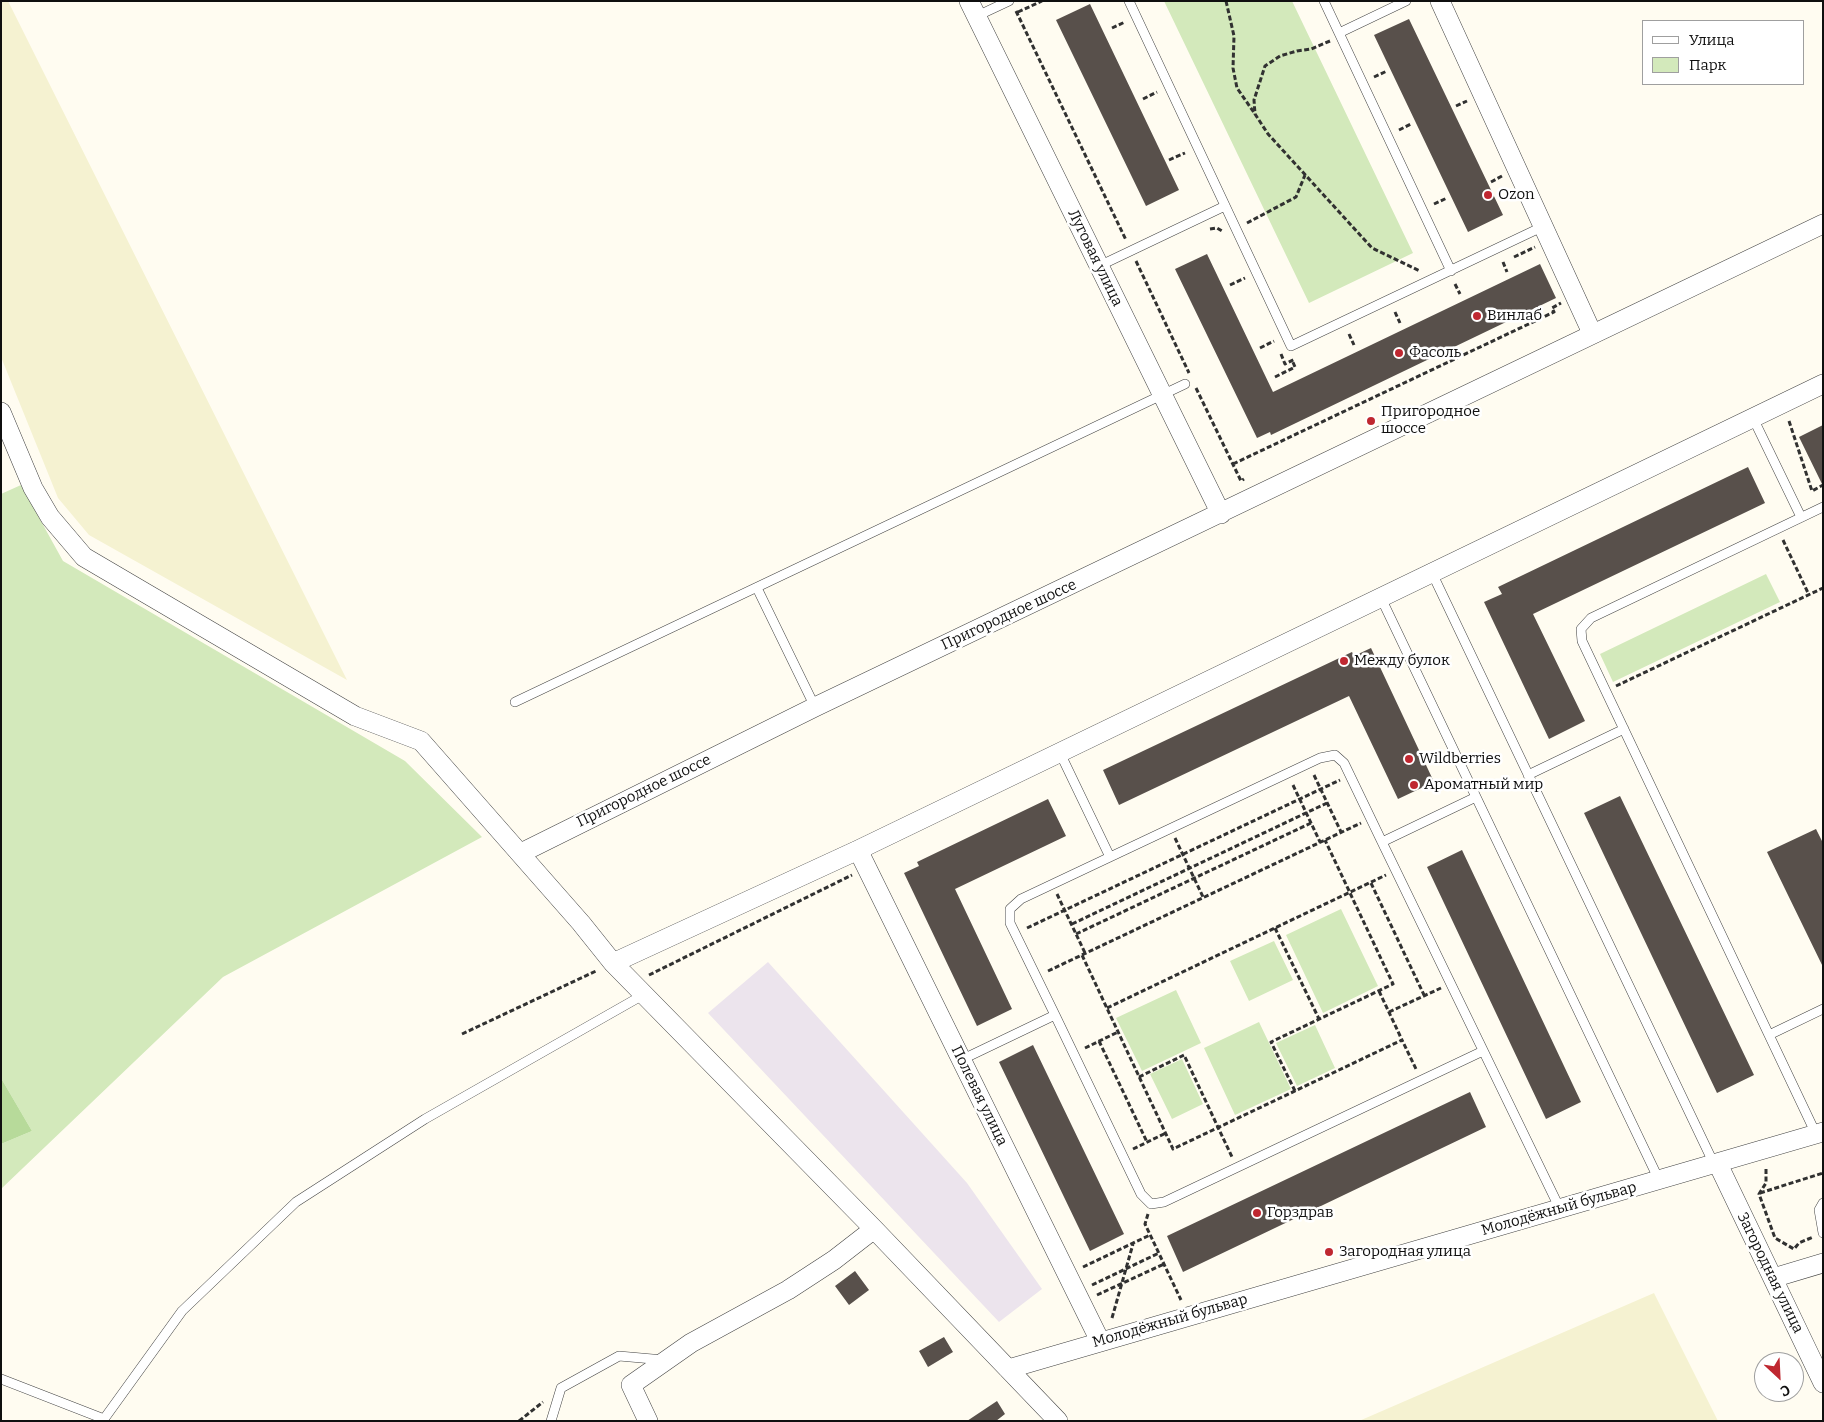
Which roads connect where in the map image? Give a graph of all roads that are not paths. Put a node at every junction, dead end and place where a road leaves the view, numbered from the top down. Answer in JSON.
{"nodes":[{"id":1,"x":1129,"y":1,"type":"edge"},
{"id":2,"x":1324,"y":1,"type":"edge"},
{"id":3,"x":1406,"y":1,"type":"edge"},
{"id":4,"x":1440,"y":1,"type":"edge"},
{"id":5,"x":1012,"y":4,"type":"edge"},
{"id":6,"x":973,"y":9,"type":"edge"},
{"id":7,"x":1340,"y":35,"type":"junction"},
{"id":8,"x":1225,"y":206,"type":"junction"},
{"id":9,"x":1823,"y":224,"type":"edge"},
{"id":10,"x":1544,"y":226,"type":"junction"},
{"id":11,"x":1099,"y":266,"type":"junction"},
{"id":12,"x":1451,"y":271,"type":"junction"},
{"id":13,"x":1592,"y":333,"type":"junction"},
{"id":14,"x":1190,"y":384,"type":"road end"},
{"id":15,"x":1823,"y":384,"type":"edge"},
{"id":16,"x":1162,"y":395,"type":"junction"},
{"id":17,"x":1,"y":412,"type":"edge"},
{"id":18,"x":1753,"y":418,"type":"junction"},
{"id":19,"x":1823,"y":507,"type":"edge"},
{"id":20,"x":1221,"y":514,"type":"junction"},
{"id":21,"x":1801,"y":518,"type":"junction"},
{"id":22,"x":1432,"y":573,"type":"junction"},
{"id":23,"x":757,"y":588,"type":"junction"},
{"id":24,"x":1381,"y":598,"type":"junction"},
{"id":25,"x":515,"y":702,"type":"dead end"},
{"id":26,"x":815,"y":707,"type":"junction"},
{"id":27,"x":1624,"y":729,"type":"junction"},
{"id":28,"x":1060,"y":753,"type":"junction"},
{"id":29,"x":1528,"y":775,"type":"junction"},
{"id":30,"x":1476,"y":798,"type":"junction"},
{"id":31,"x":1382,"y":842,"type":"junction"},
{"id":32,"x":858,"y":850,"type":"junction"},
{"id":33,"x":521,"y":853,"type":"junction"},
{"id":34,"x":1110,"y":857,"type":"junction"},
{"id":35,"x":612,"y":963,"type":"junction"},
{"id":36,"x":638,"y":989,"type":"junction"},
{"id":37,"x":1823,"y":1009,"type":"edge"},
{"id":38,"x":1055,"y":1015,"type":"junction"},
{"id":39,"x":1769,"y":1035,"type":"junction"},
{"id":40,"x":1483,"y":1051,"type":"junction"},
{"id":41,"x":961,"y":1060,"type":"junction"},
{"id":42,"x":1820,"y":1133,"type":"edge"},
{"id":43,"x":1716,"y":1164,"type":"junction"},
{"id":44,"x":1659,"y":1180,"type":"junction"},
{"id":45,"x":1823,"y":1203,"type":"edge"},
{"id":46,"x":1560,"y":1209,"type":"junction"},
{"id":47,"x":874,"y":1229,"type":"junction"},
{"id":48,"x":1823,"y":1234,"type":"edge"},
{"id":49,"x":1823,"y":1263,"type":"edge"},
{"id":50,"x":1773,"y":1278,"type":"junction"},
{"id":51,"x":1100,"y":1341,"type":"junction"},
{"id":52,"x":666,"y":1360,"type":"junction"},
{"id":53,"x":1008,"y":1368,"type":"junction"},
{"id":54,"x":1,"y":1380,"type":"edge"},
{"id":55,"x":1823,"y":1383,"type":"edge"},
{"id":56,"x":551,"y":1421,"type":"edge"},
{"id":57,"x":648,"y":1421,"type":"edge"},
{"id":58,"x":1058,"y":1421,"type":"edge"}],
"edges":[{"from":1,"to":8,"type":"lane"},
{"from":2,"to":7,"type":"lane"},
{"from":3,"to":7,"type":"lane"},
{"from":4,"to":10,"type":"street"},
{"from":5,"to":6,"type":"lane"},
{"from":6,"to":11,"type":"street","name":"Луговая улица"},
{"from":7,"to":12,"type":"lane"},
{"from":8,"to":11,"type":"lane"},
{"from":8,"to":12,"type":"lane"},
{"from":9,"to":13,"type":"street","name":"Пригородное шоссе"},
{"from":10,"to":12,"type":"lane"},
{"from":10,"to":13,"type":"street"},
{"from":11,"to":16,"type":"street","name":"Луговая улица"},
{"from":13,"to":20,"type":"street","name":"Пригородное шоссе"},
{"from":14,"to":16,"type":"lane"},
{"from":15,"to":18,"type":"street"},
{"from":16,"to":20,"type":"street","name":"Луговая улица"},
{"from":16,"to":23,"type":"lane"},
{"from":17,"to":33,"type":"street"},
{"from":18,"to":21,"type":"lane"},
{"from":18,"to":22,"type":"street"},
{"from":19,"to":21,"type":"lane"},
{"from":20,"to":26,"type":"street","name":"Пригородное шоссе"},
{"from":21,"to":27,"type":"lane"},
{"from":22,"to":24,"type":"street"},
{"from":22,"to":29,"type":"lane"},
{"from":23,"to":25,"type":"lane"},
{"from":23,"to":26,"type":"lane"},
{"from":24,"to":28,"type":"street"},
{"from":24,"to":30,"type":"lane"},
{"from":26,"to":33,"type":"street","name":"Пригородное шоссе"},
{"from":27,"to":29,"type":"lane"},
{"from":27,"to":39,"type":"lane"},
{"from":28,"to":32,"type":"street"},
{"from":28,"to":34,"type":"lane"},
{"from":29,"to":43,"type":"lane"},
{"from":30,"to":31,"type":"lane"},
{"from":30,"to":44,"type":"lane"},
{"from":31,"to":34,"type":"lane"},
{"from":31,"to":40,"type":"lane"},
{"from":32,"to":35,"type":"street"},
{"from":32,"to":41,"type":"street","name":"Полевая улица"},
{"from":33,"to":35,"type":"street"},
{"from":34,"to":38,"type":"lane"},
{"from":35,"to":36,"type":"street"},
{"from":36,"to":47,"type":"street"},
{"from":36,"to":54,"type":"lane"},
{"from":37,"to":39,"type":"lane"},
{"from":38,"to":40,"type":"lane"},
{"from":38,"to":41,"type":"lane"},
{"from":39,"to":42,"type":"lane"},
{"from":40,"to":46,"type":"lane"},
{"from":41,"to":51,"type":"street","name":"Полевая улица"},
{"from":42,"to":43,"type":"street","name":"Молодёжный бульвар"},
{"from":43,"to":44,"type":"street","name":"Молодёжный бульвар"},
{"from":43,"to":50,"type":"street","name":"Загородная улица"},
{"from":44,"to":46,"type":"street","name":"Молодёжный бульвар"},
{"from":45,"to":48,"type":"lane"},
{"from":46,"to":51,"type":"street","name":"Молодёжный бульвар"},
{"from":47,"to":52,"type":"street"},
{"from":47,"to":53,"type":"street"},
{"from":49,"to":50,"type":"street"},
{"from":50,"to":55,"type":"street","name":"Загородная улица"},
{"from":51,"to":53,"type":"street","name":"Молодёжный бульвар"},
{"from":52,"to":56,"type":"lane"},
{"from":52,"to":57,"type":"street"},
{"from":53,"to":58,"type":"street"}]}
